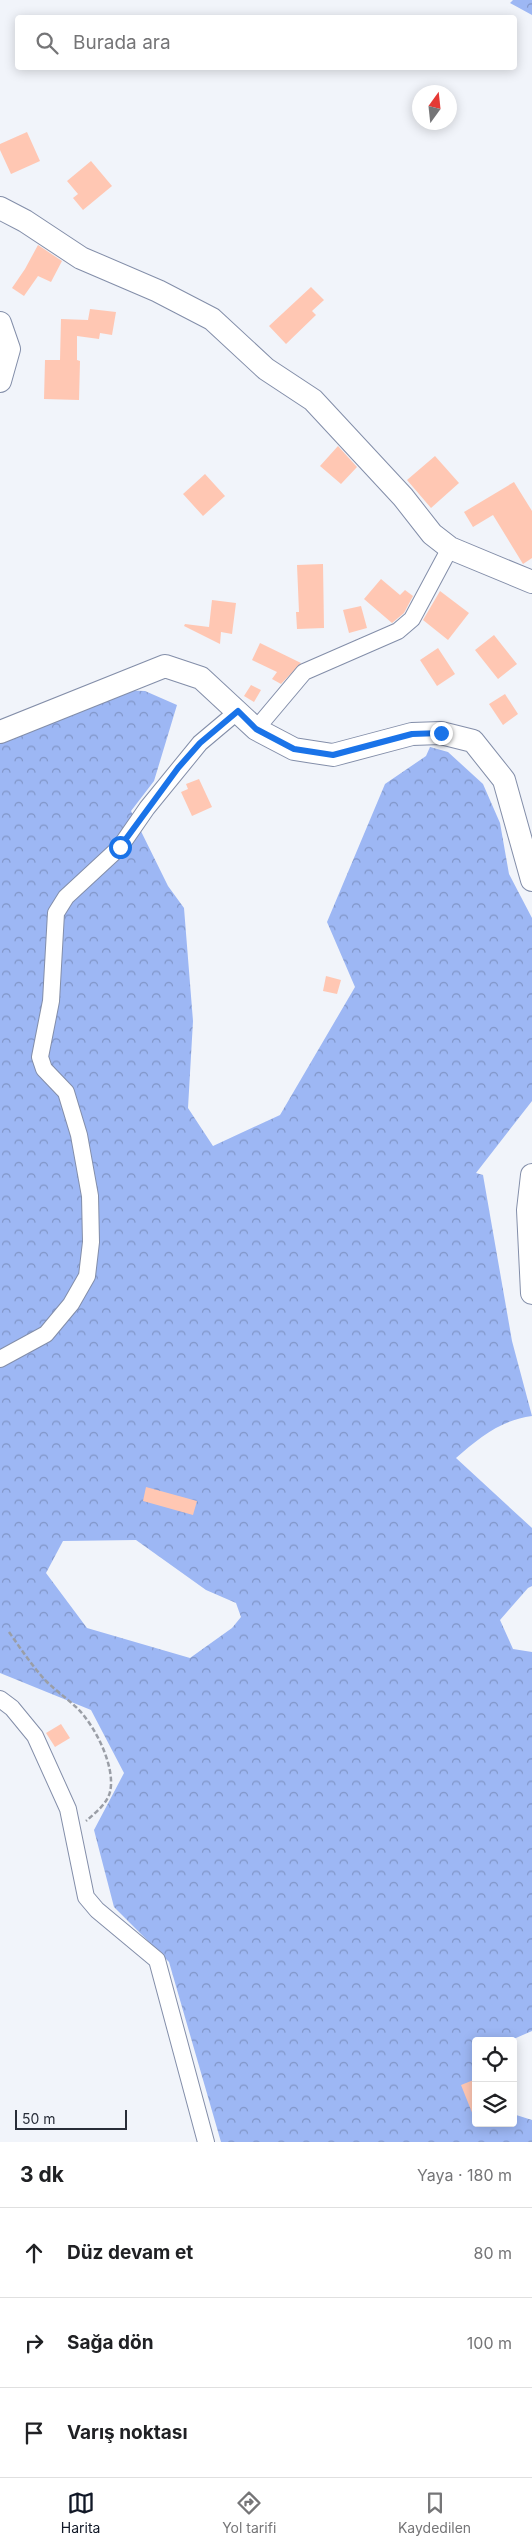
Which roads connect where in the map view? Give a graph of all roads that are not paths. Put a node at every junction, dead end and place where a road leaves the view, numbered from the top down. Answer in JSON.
{"nodes":[{"id":1,"x":0,"y":208,"type":"edge"},
{"id":2,"x":0,"y":323,"type":"edge"},
{"id":3,"x":0,"y":381,"type":"edge"},
{"id":4,"x":450,"y":548,"type":"junction"},
{"id":5,"x":532,"y":582,"type":"edge"},
{"id":6,"x":238,"y":711,"type":"junction"},
{"id":7,"x":256,"y":729,"type":"junction"},
{"id":8,"x":0,"y":732,"type":"edge"},
{"id":9,"x":532,"y":880,"type":"edge"},
{"id":10,"x":532,"y":1175,"type":"edge"},
{"id":11,"x":532,"y":1293,"type":"edge"},
{"id":12,"x":0,"y":1359,"type":"edge"},
{"id":13,"x":0,"y":1699,"type":"edge"},
{"id":14,"x":206,"y":2142,"type":"edge"}],
"edges":[{"from":1,"to":4,"type":"street"},
{"from":2,"to":3,"type":"street"},
{"from":4,"to":5,"type":"street"},
{"from":4,"to":7,"type":"street"},
{"from":6,"to":7,"type":"street"},
{"from":6,"to":8,"type":"street"},
{"from":6,"to":12,"type":"street"},
{"from":7,"to":9,"type":"street"},
{"from":10,"to":11,"type":"street"},
{"from":13,"to":14,"type":"street"}]}
